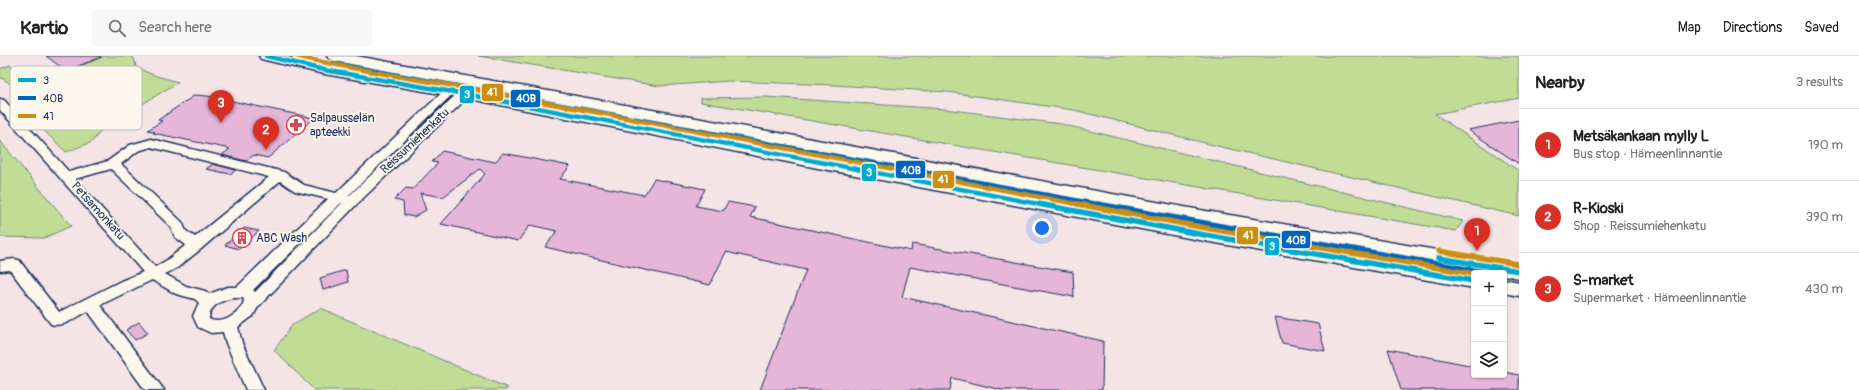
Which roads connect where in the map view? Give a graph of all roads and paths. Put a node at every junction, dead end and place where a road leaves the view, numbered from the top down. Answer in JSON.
{"nodes":[{"id":1,"x":266,"y":56,"type":"edge"},
{"id":2,"x":334,"y":56,"type":"edge"},
{"id":3,"x":468,"y":88,"type":"junction"},
{"id":4,"x":448,"y":92,"type":"junction"},
{"id":5,"x":0,"y":102,"type":"edge"},
{"id":6,"x":10,"y":113,"type":"edge"},
{"id":7,"x":25,"y":130,"type":"edge"},
{"id":8,"x":113,"y":164,"type":"junction"},
{"id":9,"x":279,"y":175,"type":"junction"},
{"id":10,"x":67,"y":177,"type":"junction"},
{"id":11,"x":337,"y":197,"type":"junction"},
{"id":12,"x":352,"y":201,"type":"junction"},
{"id":13,"x":196,"y":245,"type":"junction"},
{"id":14,"x":0,"y":266,"type":"edge"},
{"id":15,"x":1519,"y":271,"type":"edge"},
{"id":16,"x":153,"y":274,"type":"junction"},
{"id":17,"x":1471,"y":280,"type":"edge"},
{"id":18,"x":1507,"y":287,"type":"edge"},
{"id":19,"x":1519,"y":289,"type":"edge"},
{"id":20,"x":241,"y":292,"type":"junction"},
{"id":21,"x":90,"y":303,"type":"junction"},
{"id":22,"x":209,"y":303,"type":"junction"},
{"id":23,"x":253,"y":303,"type":"junction"},
{"id":24,"x":229,"y":324,"type":"junction"},
{"id":25,"x":155,"y":390,"type":"edge"},
{"id":26,"x":255,"y":390,"type":"edge"}],
"edges":[{"from":1,"to":4,"type":"main road"},
{"from":2,"to":3,"type":"main road"},
{"from":3,"to":4,"type":"main road"},
{"from":3,"to":12,"type":"street","name":"Reissumiehenkatu"},
{"from":3,"to":15,"type":"main road"},
{"from":3,"to":17,"type":"main road"},
{"from":4,"to":11,"type":"street","name":"Reissumiehenkatu"},
{"from":5,"to":6,"type":"street","name":"Petsamonkatu"},
{"from":7,"to":10,"type":"street","name":"Petsamonkatu"},
{"from":8,"to":9,"type":"street"},
{"from":8,"to":10,"type":"street"},
{"from":8,"to":13,"type":"street"},
{"from":9,"to":11,"type":"street"},
{"from":9,"to":13,"type":"street"},
{"from":10,"to":16,"type":"street","name":"Petsamonkatu"},
{"from":11,"to":12,"type":"street"},
{"from":11,"to":20,"type":"street","name":"Reissumiehenkatu"},
{"from":12,"to":23,"type":"street","name":"Reissumiehenkatu"},
{"from":13,"to":16,"type":"street"},
{"from":14,"to":21,"type":"street"},
{"from":16,"to":21,"type":"street"},
{"from":16,"to":22,"type":"street","name":"Petsamonkatu"},
{"from":18,"to":19,"type":"main road"},
{"from":20,"to":22,"type":"street"},
{"from":20,"to":23,"type":"street"},
{"from":21,"to":25,"type":"street"},
{"from":22,"to":24,"type":"street"},
{"from":23,"to":24,"type":"street","name":"Reissumiehenkatu"},
{"from":24,"to":26,"type":"street"}]}
